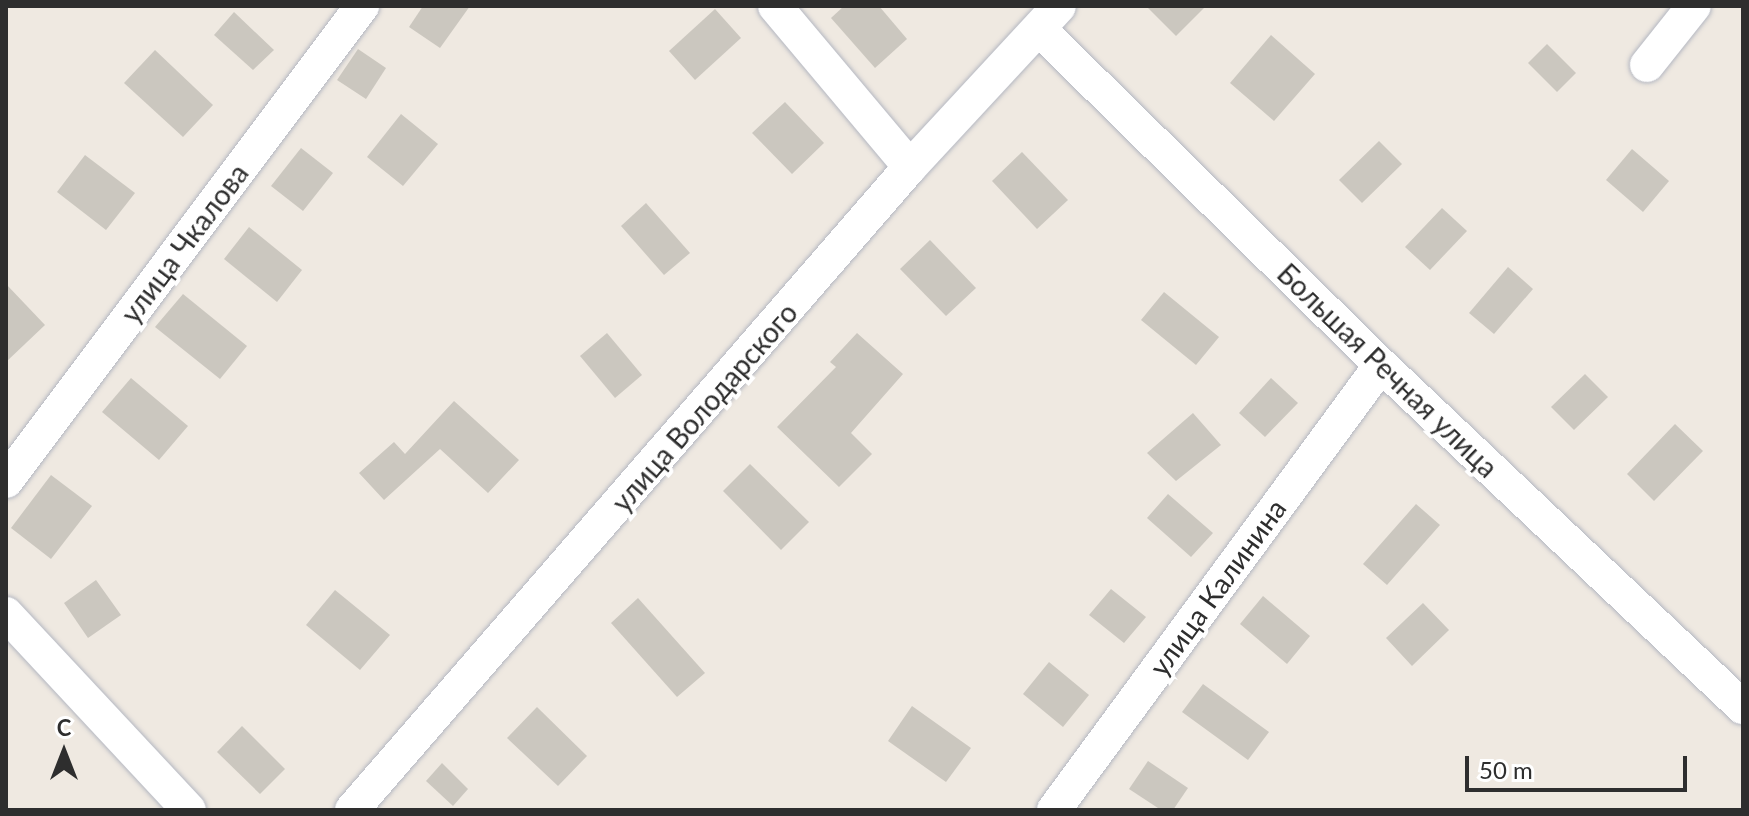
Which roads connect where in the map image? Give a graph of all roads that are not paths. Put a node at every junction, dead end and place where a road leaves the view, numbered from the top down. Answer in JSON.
{"nodes":[{"id":1,"x":362,"y":6,"type":"edge"},
{"id":2,"x":775,"y":6,"type":"edge"},
{"id":3,"x":1694,"y":6,"type":"edge"},
{"id":4,"x":1049,"y":17,"type":"edge"},
{"id":5,"x":1647,"y":65,"type":"dead end"},
{"id":6,"x":910,"y":167,"type":"junction"},
{"id":7,"x":1381,"y":365,"type":"junction"},
{"id":8,"x":6,"y":481,"type":"edge"},
{"id":9,"x":6,"y":614,"type":"edge"},
{"id":10,"x":1743,"y":707,"type":"edge"},
{"id":11,"x":189,"y":810,"type":"edge"},
{"id":12,"x":352,"y":810,"type":"edge"},
{"id":13,"x":1054,"y":810,"type":"edge"}],
"edges":[{"from":1,"to":8,"type":"street","name":"улица Чкалова"},
{"from":2,"to":6,"type":"street"},
{"from":3,"to":5,"type":"street"},
{"from":4,"to":6,"type":"street","name":"улица Володарского"},
{"from":4,"to":7,"type":"street","name":"Большая Речная улица"},
{"from":6,"to":12,"type":"street","name":"улица Володарского"},
{"from":7,"to":10,"type":"street","name":"Большая Речная улица"},
{"from":7,"to":13,"type":"street","name":"улица Калинина"},
{"from":9,"to":11,"type":"street"}]}
